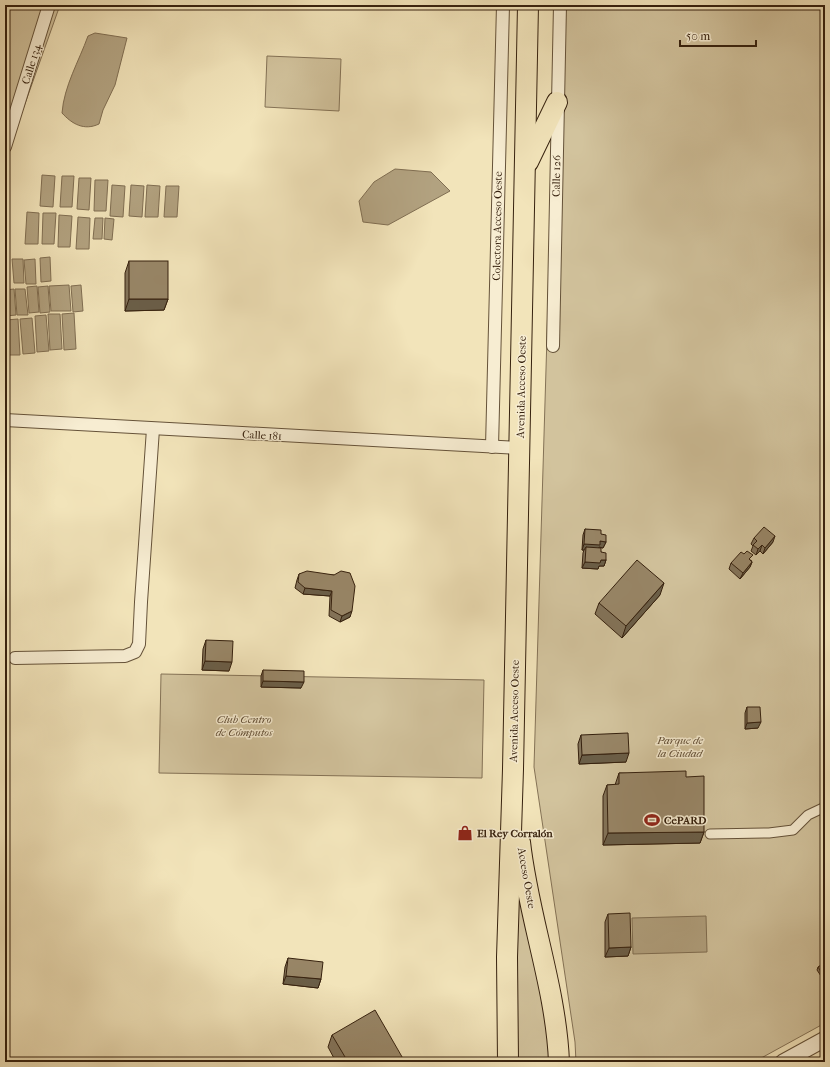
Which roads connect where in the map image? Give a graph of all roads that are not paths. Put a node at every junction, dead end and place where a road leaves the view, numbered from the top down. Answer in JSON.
{"nodes":[{"id":1,"x":49,"y":5,"type":"edge"},
{"id":2,"x":503,"y":5,"type":"edge"},
{"id":3,"x":528,"y":5,"type":"edge"},
{"id":4,"x":560,"y":5,"type":"edge"},
{"id":5,"x":557,"y":102,"type":"junction"},
{"id":6,"x":5,"y":147,"type":"edge"},
{"id":7,"x":525,"y":168,"type":"junction"},
{"id":8,"x":553,"y":346,"type":"dead end"},
{"id":9,"x":5,"y":420,"type":"edge"},
{"id":10,"x":153,"y":429,"type":"junction"},
{"id":11,"x":492,"y":447,"type":"junction"},
{"id":12,"x":519,"y":448,"type":"junction"},
{"id":13,"x":15,"y":658,"type":"dead end"},
{"id":14,"x":513,"y":769,"type":"junction"},
{"id":15,"x":825,"y":807,"type":"edge"},
{"id":16,"x":710,"y":834,"type":"dead end"},
{"id":17,"x":825,"y":1039,"type":"edge"},
{"id":18,"x":508,"y":1062,"type":"edge"},
{"id":19,"x":559,"y":1062,"type":"edge"},
{"id":20,"x":783,"y":1062,"type":"edge"}],
"edges":[{"from":1,"to":6,"type":"street","name":"Calle 134"},
{"from":2,"to":11,"type":"street","name":"Colectora Acceso Oeste"},
{"from":3,"to":7,"type":"highway","name":"Avenida Acceso Oeste"},
{"from":4,"to":5,"type":"street","name":"Calle 126"},
{"from":5,"to":7,"type":"highway"},
{"from":5,"to":8,"type":"street","name":"Calle 126"},
{"from":7,"to":12,"type":"highway","name":"Avenida Acceso Oeste"},
{"from":9,"to":10,"type":"street","name":"Calle 181"},
{"from":10,"to":11,"type":"street","name":"Calle 181"},
{"from":10,"to":13,"type":"street"},
{"from":11,"to":12,"type":"street","name":"Calle 181"},
{"from":12,"to":14,"type":"highway","name":"Avenida Acceso Oeste"},
{"from":14,"to":18,"type":"highway","name":"Acceso Oeste"},
{"from":14,"to":19,"type":"highway","name":"Acceso Oeste"},
{"from":15,"to":16,"type":"street"},
{"from":17,"to":20,"type":"street"}]}
